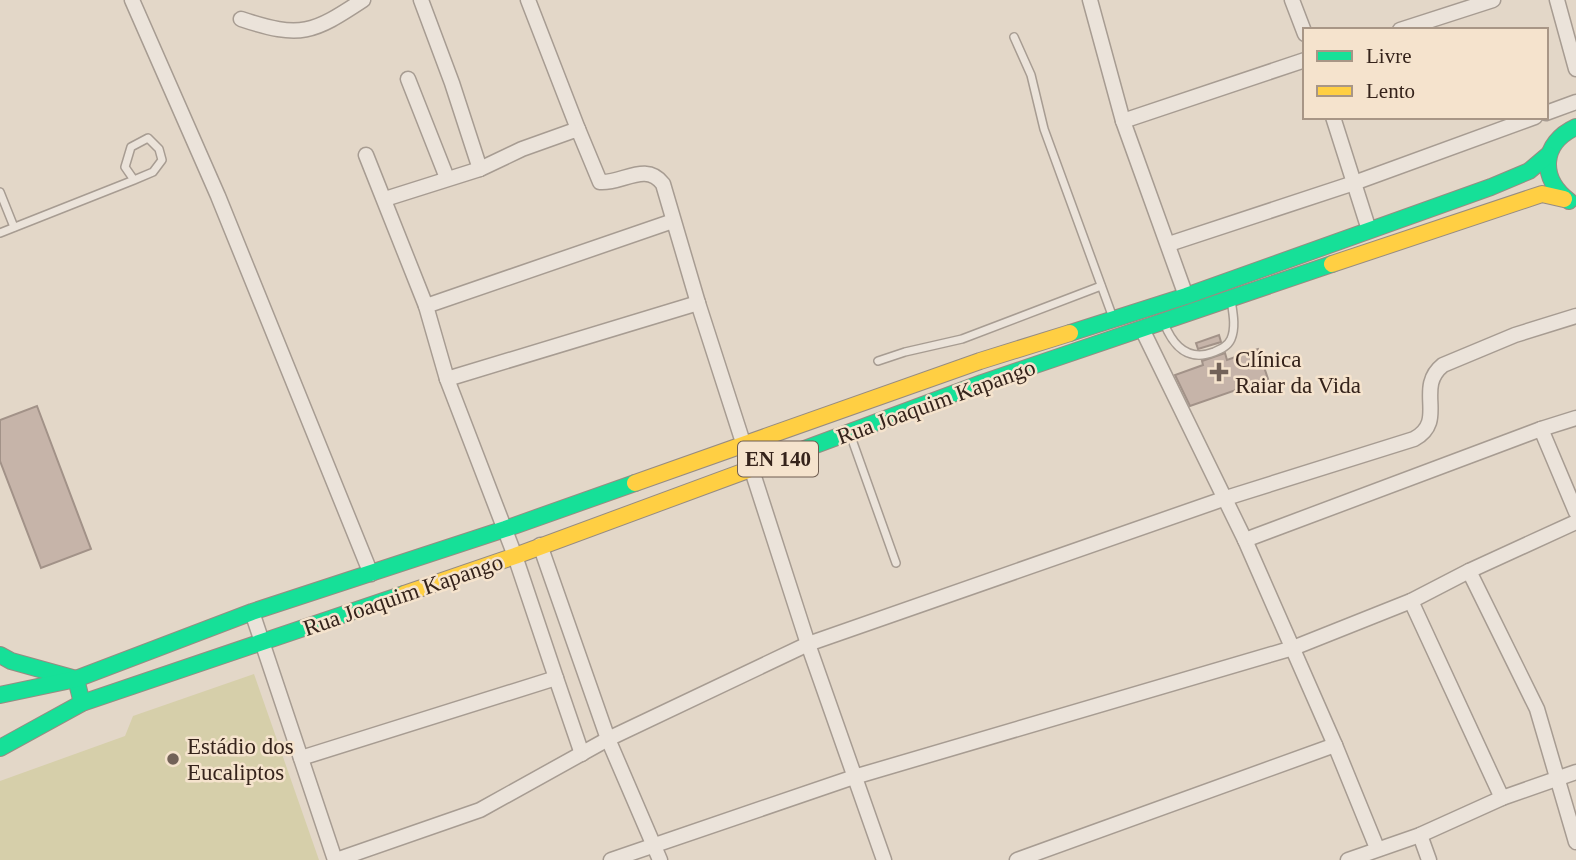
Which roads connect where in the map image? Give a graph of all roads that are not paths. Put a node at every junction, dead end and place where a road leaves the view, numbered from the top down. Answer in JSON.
{"nodes":[{"id":1,"x":132,"y":0,"type":"edge"},
{"id":2,"x":363,"y":0,"type":"edge"},
{"id":3,"x":421,"y":0,"type":"edge"},
{"id":4,"x":528,"y":0,"type":"edge"},
{"id":5,"x":1292,"y":0,"type":"edge"},
{"id":6,"x":1493,"y":0,"type":"edge"},
{"id":7,"x":1557,"y":0,"type":"edge"},
{"id":8,"x":1094,"y":1,"type":"edge"},
{"id":9,"x":241,"y":19,"type":"dead end"},
{"id":10,"x":1405,"y":28,"type":"edge"},
{"id":11,"x":1303,"y":29,"type":"edge"},
{"id":12,"x":1014,"y":37,"type":"dead end"},
{"id":13,"x":1303,"y":61,"type":"edge"},
{"id":14,"x":1576,"y":69,"type":"edge"},
{"id":15,"x":408,"y":79,"type":"dead end"},
{"id":16,"x":1576,"y":103,"type":"edge"},
{"id":17,"x":1548,"y":112,"type":"edge"},
{"id":18,"x":1334,"y":119,"type":"edge"},
{"id":19,"x":1530,"y":119,"type":"edge"},
{"id":20,"x":1123,"y":121,"type":"junction"},
{"id":21,"x":1576,"y":127,"type":"edge"},
{"id":22,"x":578,"y":129,"type":"junction"},
{"id":23,"x":366,"y":155,"type":"dead end"},
{"id":24,"x":1548,"y":155,"type":"junction"},
{"id":25,"x":480,"y":169,"type":"junction"},
{"id":26,"x":447,"y":178,"type":"junction"},
{"id":27,"x":134,"y":180,"type":"junction"},
{"id":28,"x":1354,"y":183,"type":"junction"},
{"id":29,"x":0,"y":192,"type":"edge"},
{"id":30,"x":385,"y":200,"type":"junction"},
{"id":31,"x":1570,"y":202,"type":"edge"},
{"id":32,"x":673,"y":221,"type":"junction"},
{"id":33,"x":14,"y":227,"type":"junction"},
{"id":34,"x":1368,"y":230,"type":"junction"},
{"id":35,"x":0,"y":233,"type":"edge"},
{"id":36,"x":1169,"y":244,"type":"junction"},
{"id":37,"x":1101,"y":286,"type":"junction"},
{"id":38,"x":1186,"y":296,"type":"junction"},
{"id":39,"x":1231,"y":300,"type":"junction"},
{"id":40,"x":698,"y":303,"type":"junction"},
{"id":41,"x":426,"y":306,"type":"junction"},
{"id":42,"x":1576,"y":316,"type":"edge"},
{"id":43,"x":1114,"y":319,"type":"junction"},
{"id":44,"x":1164,"y":322,"type":"junction"},
{"id":45,"x":1142,"y":329,"type":"junction"},
{"id":46,"x":878,"y":361,"type":"dead end"},
{"id":47,"x":447,"y":379,"type":"junction"},
{"id":48,"x":1576,"y":418,"type":"edge"},
{"id":49,"x":1541,"y":429,"type":"junction"},
{"id":50,"x":850,"y":433,"type":"junction"},
{"id":51,"x":743,"y":446,"type":"junction"},
{"id":52,"x":752,"y":469,"type":"junction"},
{"id":53,"x":1226,"y":498,"type":"junction"},
{"id":54,"x":1576,"y":512,"type":"edge"},
{"id":55,"x":1576,"y":522,"type":"edge"},
{"id":56,"x":505,"y":528,"type":"junction"},
{"id":57,"x":1245,"y":540,"type":"junction"},
{"id":58,"x":540,"y":545,"type":"junction"},
{"id":59,"x":515,"y":556,"type":"junction"},
{"id":60,"x":896,"y":563,"type":"dead end"},
{"id":61,"x":1469,"y":571,"type":"junction"},
{"id":62,"x":371,"y":574,"type":"junction"},
{"id":63,"x":1411,"y":601,"type":"junction"},
{"id":64,"x":252,"y":612,"type":"junction"},
{"id":65,"x":261,"y":644,"type":"junction"},
{"id":66,"x":808,"y":644,"type":"junction"},
{"id":67,"x":1293,"y":648,"type":"junction"},
{"id":68,"x":0,"y":655,"type":"edge"},
{"id":69,"x":556,"y":678,"type":"junction"},
{"id":70,"x":76,"y":680,"type":"junction"},
{"id":71,"x":0,"y":695,"type":"edge"},
{"id":72,"x":82,"y":703,"type":"junction"},
{"id":73,"x":608,"y":739,"type":"junction"},
{"id":74,"x":1335,"y":745,"type":"junction"},
{"id":75,"x":0,"y":748,"type":"edge"},
{"id":76,"x":582,"y":754,"type":"junction"},
{"id":77,"x":301,"y":758,"type":"junction"},
{"id":78,"x":1576,"y":772,"type":"edge"},
{"id":79,"x":854,"y":777,"type":"junction"},
{"id":80,"x":1556,"y":780,"type":"junction"},
{"id":81,"x":1502,"y":798,"type":"junction"},
{"id":82,"x":1420,"y":835,"type":"junction"},
{"id":83,"x":1576,"y":842,"type":"edge"},
{"id":84,"x":654,"y":845,"type":"junction"},
{"id":85,"x":1377,"y":848,"type":"junction"},
{"id":86,"x":335,"y":860,"type":"edge"},
{"id":87,"x":611,"y":860,"type":"edge"},
{"id":88,"x":660,"y":860,"type":"edge"},
{"id":89,"x":884,"y":860,"type":"edge"},
{"id":90,"x":1017,"y":860,"type":"edge"},
{"id":91,"x":1348,"y":860,"type":"edge"},
{"id":92,"x":1429,"y":860,"type":"edge"}],
"edges":[{"from":1,"to":62,"type":"street"},
{"from":2,"to":9,"type":"street"},
{"from":3,"to":25,"type":"street"},
{"from":4,"to":22,"type":"street"},
{"from":5,"to":11,"type":"street"},
{"from":6,"to":10,"type":"street"},
{"from":7,"to":14,"type":"street"},
{"from":8,"to":20,"type":"street"},
{"from":12,"to":37,"type":"lane"},
{"from":13,"to":20,"type":"street"},
{"from":15,"to":26,"type":"street"},
{"from":16,"to":17,"type":"street"},
{"from":18,"to":28,"type":"street"},
{"from":19,"to":28,"type":"street"},
{"from":20,"to":36,"type":"street"},
{"from":21,"to":24,"type":"main road","number":"EN 140"},
{"from":22,"to":25,"type":"street"},
{"from":22,"to":32,"type":"street"},
{"from":23,"to":30,"type":"street"},
{"from":24,"to":31,"type":"main road","number":"EN 140"},
{"from":24,"to":34,"type":"main road","name":"Rua Joaquim Kapango","number":"EN 140"},
{"from":25,"to":26,"type":"street"},
{"from":26,"to":30,"type":"street"},
{"from":27,"to":27,"type":"lane"},
{"from":27,"to":33,"type":"lane"},
{"from":28,"to":34,"type":"street"},
{"from":28,"to":36,"type":"street"},
{"from":29,"to":33,"type":"lane"},
{"from":30,"to":41,"type":"street"},
{"from":31,"to":39,"type":"main road","name":"Rua Joaquim Kapango","number":"EN 140"},
{"from":32,"to":40,"type":"street"},
{"from":32,"to":41,"type":"street"},
{"from":33,"to":35,"type":"lane"},
{"from":34,"to":38,"type":"main road","name":"Rua Joaquim Kapango","number":"EN 140"},
{"from":36,"to":38,"type":"street"},
{"from":37,"to":43,"type":"lane"},
{"from":37,"to":46,"type":"lane"},
{"from":38,"to":43,"type":"main road","name":"Rua Joaquim Kapango","number":"EN 140"},
{"from":39,"to":44,"type":"main road","name":"Rua Joaquim Kapango","number":"EN 140"},
{"from":39,"to":44,"type":"lane"},
{"from":40,"to":47,"type":"street"},
{"from":40,"to":51,"type":"street"},
{"from":41,"to":47,"type":"street"},
{"from":42,"to":53,"type":"street"},
{"from":43,"to":51,"type":"main road","name":"Rua Joaquim Kapango","number":"EN 140"},
{"from":44,"to":45,"type":"main road","name":"Rua Joaquim Kapango","number":"EN 140"},
{"from":45,"to":50,"type":"main road","name":"Rua Joaquim Kapango","number":"EN 140"},
{"from":45,"to":53,"type":"street"},
{"from":47,"to":56,"type":"street"},
{"from":48,"to":49,"type":"street"},
{"from":49,"to":54,"type":"street"},
{"from":49,"to":57,"type":"street"},
{"from":50,"to":52,"type":"main road","name":"Rua Joaquim Kapango","number":"EN 140"},
{"from":50,"to":60,"type":"lane"},
{"from":51,"to":52,"type":"street"},
{"from":51,"to":56,"type":"main road","name":"Rua Joaquim Kapango","number":"EN 140"},
{"from":52,"to":58,"type":"main road","name":"Rua Joaquim Kapango","number":"EN 140"},
{"from":52,"to":66,"type":"street"},
{"from":53,"to":57,"type":"street"},
{"from":53,"to":66,"type":"street"},
{"from":55,"to":61,"type":"street"},
{"from":56,"to":59,"type":"street"},
{"from":56,"to":62,"type":"main road","name":"Rua Joaquim Kapango","number":"EN 140"},
{"from":57,"to":67,"type":"street"},
{"from":58,"to":59,"type":"main road","name":"Rua Joaquim Kapango","number":"EN 140"},
{"from":58,"to":73,"type":"street"},
{"from":59,"to":65,"type":"main road","name":"Rua Joaquim Kapango","number":"EN 140"},
{"from":59,"to":69,"type":"street"},
{"from":61,"to":63,"type":"street"},
{"from":61,"to":80,"type":"street"},
{"from":62,"to":64,"type":"main road","name":"Rua Joaquim Kapango","number":"EN 140"},
{"from":63,"to":67,"type":"street"},
{"from":63,"to":81,"type":"street"},
{"from":64,"to":65,"type":"street"},
{"from":64,"to":70,"type":"main road","name":"Rua Joaquim Kapango","number":"EN 140"},
{"from":65,"to":72,"type":"main road","name":"Rua Joaquim Kapango","number":"EN 140"},
{"from":65,"to":77,"type":"street"},
{"from":66,"to":73,"type":"street"},
{"from":66,"to":79,"type":"street"},
{"from":67,"to":74,"type":"street"},
{"from":67,"to":79,"type":"street"},
{"from":68,"to":70,"type":"main road"},
{"from":69,"to":76,"type":"street"},
{"from":69,"to":77,"type":"street"},
{"from":70,"to":71,"type":"main road","name":"Rua Joaquim Kapango","number":"EN 140"},
{"from":70,"to":72,"type":"main road"},
{"from":72,"to":75,"type":"main road","name":"Rua Joaquim Kapango","number":"EN 140"},
{"from":73,"to":76,"type":"street"},
{"from":73,"to":84,"type":"street"},
{"from":74,"to":85,"type":"street"},
{"from":74,"to":90,"type":"street"},
{"from":76,"to":86,"type":"street"},
{"from":77,"to":86,"type":"street"},
{"from":78,"to":80,"type":"street"},
{"from":79,"to":84,"type":"street"},
{"from":79,"to":89,"type":"street"},
{"from":80,"to":81,"type":"street"},
{"from":80,"to":83,"type":"street"},
{"from":81,"to":82,"type":"street"},
{"from":82,"to":85,"type":"street"},
{"from":82,"to":92,"type":"street"},
{"from":84,"to":87,"type":"street"},
{"from":84,"to":88,"type":"street"},
{"from":85,"to":91,"type":"street"}]}
